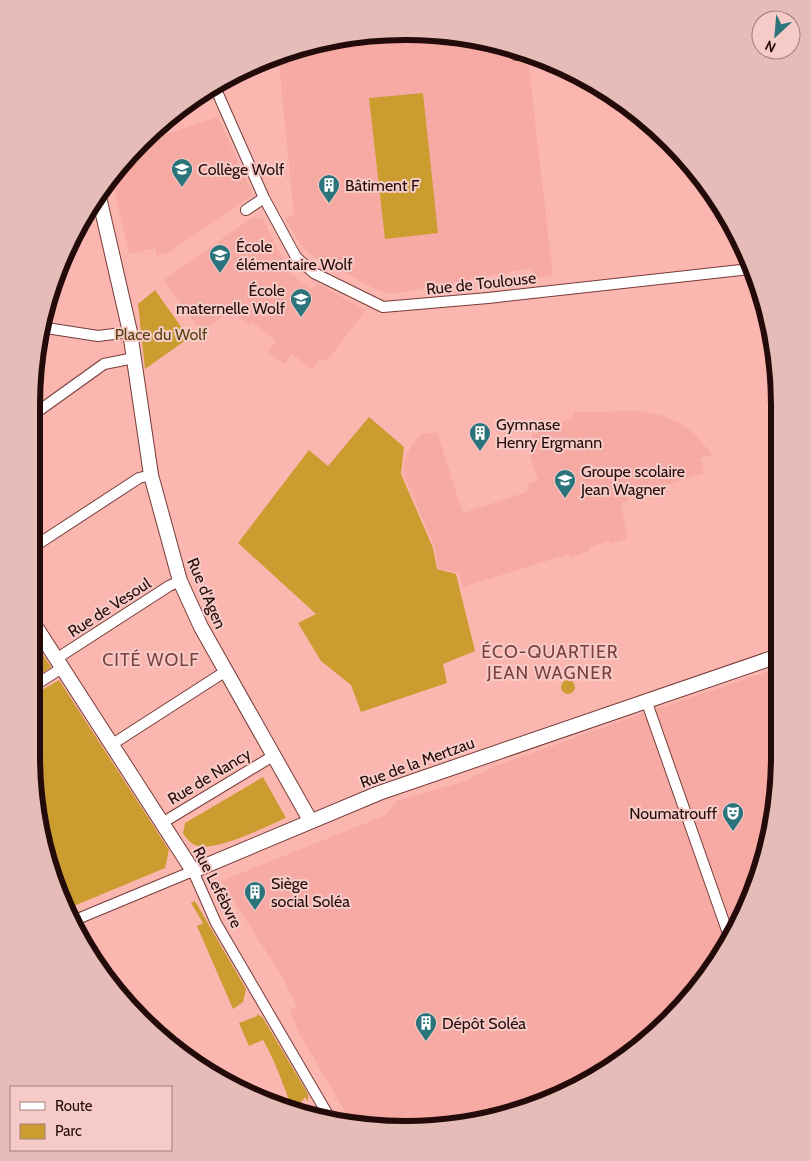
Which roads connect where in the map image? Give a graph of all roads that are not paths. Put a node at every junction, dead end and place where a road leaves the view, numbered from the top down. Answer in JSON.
{"nodes":[{"id":1,"x":217,"y":93,"type":"edge"},
{"id":2,"x":264,"y":198,"type":"junction"},
{"id":3,"x":101,"y":204,"type":"edge"},
{"id":4,"x":246,"y":210,"type":"dead end"},
{"id":5,"x":744,"y":270,"type":"edge"},
{"id":6,"x":48,"y":329,"type":"edge"},
{"id":7,"x":130,"y":332,"type":"junction"},
{"id":8,"x":134,"y":358,"type":"junction"},
{"id":9,"x":40,"y":410,"type":"edge"},
{"id":10,"x":151,"y":475,"type":"junction"},
{"id":11,"x":40,"y":543,"type":"edge"},
{"id":12,"x":180,"y":581,"type":"junction"},
{"id":13,"x":40,"y":634,"type":"edge"},
{"id":14,"x":771,"y":658,"type":"edge"},
{"id":15,"x":59,"y":664,"type":"junction"},
{"id":16,"x":226,"y":671,"type":"junction"},
{"id":17,"x":40,"y":680,"type":"edge"},
{"id":18,"x":646,"y":700,"type":"junction"},
{"id":19,"x":112,"y":745,"type":"junction"},
{"id":20,"x":273,"y":756,"type":"junction"},
{"id":21,"x":310,"y":820,"type":"junction"},
{"id":22,"x":162,"y":823,"type":"junction"},
{"id":23,"x":193,"y":871,"type":"junction"},
{"id":24,"x":79,"y":918,"type":"edge"},
{"id":25,"x":727,"y":929,"type":"edge"},
{"id":26,"x":327,"y":1112,"type":"edge"}],
"edges":[{"from":1,"to":2,"type":"street","name":"Rue de Toulouse"},
{"from":2,"to":4,"type":"street"},
{"from":2,"to":5,"type":"street","name":"Rue de Toulouse"},
{"from":3,"to":7,"type":"main road","name":"Rue d'Agen"},
{"from":6,"to":7,"type":"street"},
{"from":7,"to":8,"type":"main road","name":"Rue d'Agen"},
{"from":8,"to":9,"type":"street"},
{"from":8,"to":10,"type":"main road","name":"Rue d'Agen"},
{"from":10,"to":11,"type":"street"},
{"from":10,"to":12,"type":"main road","name":"Rue d'Agen"},
{"from":12,"to":15,"type":"street","name":"Rue de Vesoul"},
{"from":12,"to":16,"type":"main road","name":"Rue d'Agen"},
{"from":13,"to":15,"type":"main road","name":"Rue Lefèbvre"},
{"from":14,"to":18,"type":"main road","name":"Rue de la Mertzau"},
{"from":15,"to":17,"type":"street","name":"Rue de Vesoul"},
{"from":15,"to":19,"type":"main road","name":"Rue Lefèbvre"},
{"from":16,"to":19,"type":"street"},
{"from":16,"to":20,"type":"main road","name":"Rue d'Agen"},
{"from":18,"to":21,"type":"main road","name":"Rue de la Mertzau"},
{"from":18,"to":25,"type":"street"},
{"from":19,"to":22,"type":"main road","name":"Rue Lefèbvre"},
{"from":20,"to":21,"type":"main road","name":"Rue d'Agen"},
{"from":20,"to":22,"type":"street","name":"Rue de Nancy"},
{"from":21,"to":23,"type":"main road","name":"Rue de la Mertzau"},
{"from":22,"to":23,"type":"main road","name":"Rue Lefèbvre"},
{"from":23,"to":24,"type":"street","name":"Rue de la Mertzau"},
{"from":23,"to":26,"type":"street","name":"Rue Lefèbvre"}]}
